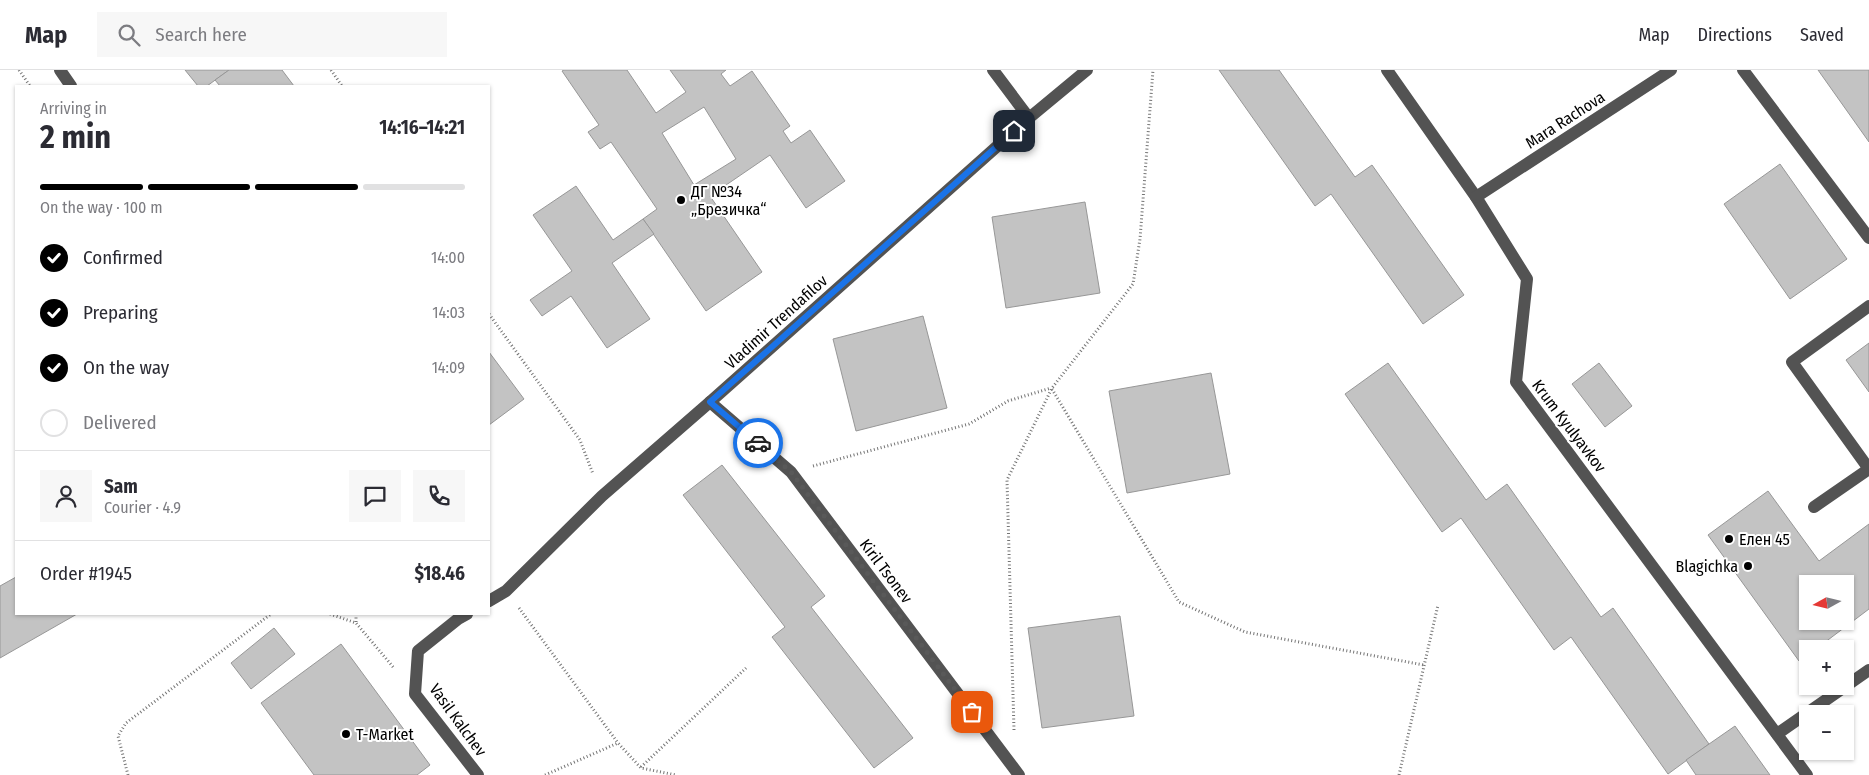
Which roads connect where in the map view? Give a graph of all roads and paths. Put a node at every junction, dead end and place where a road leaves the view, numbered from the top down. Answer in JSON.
{"nodes":[{"id":1,"x":19,"y":70,"type":"edge"},
{"id":2,"x":60,"y":70,"type":"edge"},
{"id":3,"x":331,"y":70,"type":"edge"},
{"id":4,"x":993,"y":70,"type":"edge"},
{"id":5,"x":1087,"y":70,"type":"edge"},
{"id":6,"x":1153,"y":70,"type":"edge"},
{"id":7,"x":1387,"y":70,"type":"edge"},
{"id":8,"x":1671,"y":70,"type":"edge"},
{"id":9,"x":1743,"y":70,"type":"edge"},
{"id":10,"x":29,"y":85,"type":"edge"},
{"id":11,"x":70,"y":85,"type":"edge"},
{"id":12,"x":341,"y":85,"type":"edge"},
{"id":13,"x":1029,"y":118,"type":"junction"},
{"id":14,"x":1476,"y":197,"type":"junction"},
{"id":15,"x":1869,"y":238,"type":"edge"},
{"id":16,"x":1869,"y":306,"type":"edge"},
{"id":17,"x":490,"y":315,"type":"edge"},
{"id":18,"x":1052,"y":388,"type":"junction"},
{"id":19,"x":710,"y":402,"type":"junction"},
{"id":20,"x":791,"y":472,"type":"junction"},
{"id":21,"x":602,"y":496,"type":"junction"},
{"id":22,"x":1814,"y":507,"type":"dead end"},
{"id":23,"x":506,"y":591,"type":"junction"},
{"id":24,"x":490,"y":600,"type":"edge"},
{"id":25,"x":1438,"y":605,"type":"dead end"},
{"id":26,"x":270,"y":615,"type":"edge"},
{"id":27,"x":333,"y":615,"type":"edge"},
{"id":28,"x":356,"y":615,"type":"edge"},
{"id":29,"x":459,"y":616,"type":"edge"},
{"id":30,"x":356,"y":623,"type":"junction"},
{"id":31,"x":1424,"y":665,"type":"junction"},
{"id":32,"x":746,"y":668,"type":"dead end"},
{"id":33,"x":1869,"y":670,"type":"edge"},
{"id":34,"x":415,"y":694,"type":"junction"},
{"id":35,"x":1777,"y":734,"type":"junction"},
{"id":36,"x":618,"y":743,"type":"junction"},
{"id":37,"x":641,"y":768,"type":"junction"},
{"id":38,"x":1017,"y":772,"type":"edge"},
{"id":39,"x":128,"y":775,"type":"edge"},
{"id":40,"x":478,"y":775,"type":"edge"},
{"id":41,"x":545,"y":775,"type":"edge"},
{"id":42,"x":676,"y":775,"type":"edge"},
{"id":43,"x":1399,"y":775,"type":"edge"},
{"id":44,"x":1806,"y":775,"type":"edge"}],
"edges":[{"from":1,"to":10,"type":"path"},
{"from":2,"to":11,"type":"street"},
{"from":3,"to":12,"type":"path"},
{"from":4,"to":13,"type":"street"},
{"from":5,"to":13,"type":"street","name":"Vladimir Trendafilov"},
{"from":6,"to":18,"type":"path"},
{"from":7,"to":14,"type":"street","name":"Krum Kyulyavkov"},
{"from":8,"to":14,"type":"street","name":"Mara Rachova"},
{"from":9,"to":15,"type":"street"},
{"from":13,"to":19,"type":"street","name":"Vladimir Trendafilov"},
{"from":14,"to":35,"type":"street","name":"Krum Kyulyavkov"},
{"from":16,"to":22,"type":"street"},
{"from":17,"to":21,"type":"path"},
{"from":18,"to":20,"type":"path"},
{"from":18,"to":31,"type":"path"},
{"from":18,"to":38,"type":"path"},
{"from":19,"to":20,"type":"street","name":"Kiril Tsonev"},
{"from":19,"to":21,"type":"street","name":"Vladimir Trendafilov"},
{"from":20,"to":38,"type":"street","name":"Kiril Tsonev"},
{"from":21,"to":23,"type":"street","name":"Vladimir Trendafilov"},
{"from":23,"to":24,"type":"street","name":"Vladimir Trendafilov"},
{"from":23,"to":36,"type":"path"},
{"from":25,"to":31,"type":"path"},
{"from":26,"to":39,"type":"path"},
{"from":27,"to":30,"type":"path"},
{"from":28,"to":30,"type":"path"},
{"from":29,"to":34,"type":"street","name":"Vasil Kalchev"},
{"from":30,"to":34,"type":"path"},
{"from":31,"to":43,"type":"path"},
{"from":32,"to":37,"type":"path"},
{"from":33,"to":35,"type":"street"},
{"from":34,"to":40,"type":"street","name":"Vasil Kalchev"},
{"from":35,"to":44,"type":"street","name":"Krum Kyulyavkov"},
{"from":36,"to":37,"type":"path"},
{"from":36,"to":41,"type":"path"},
{"from":37,"to":42,"type":"path"}]}
